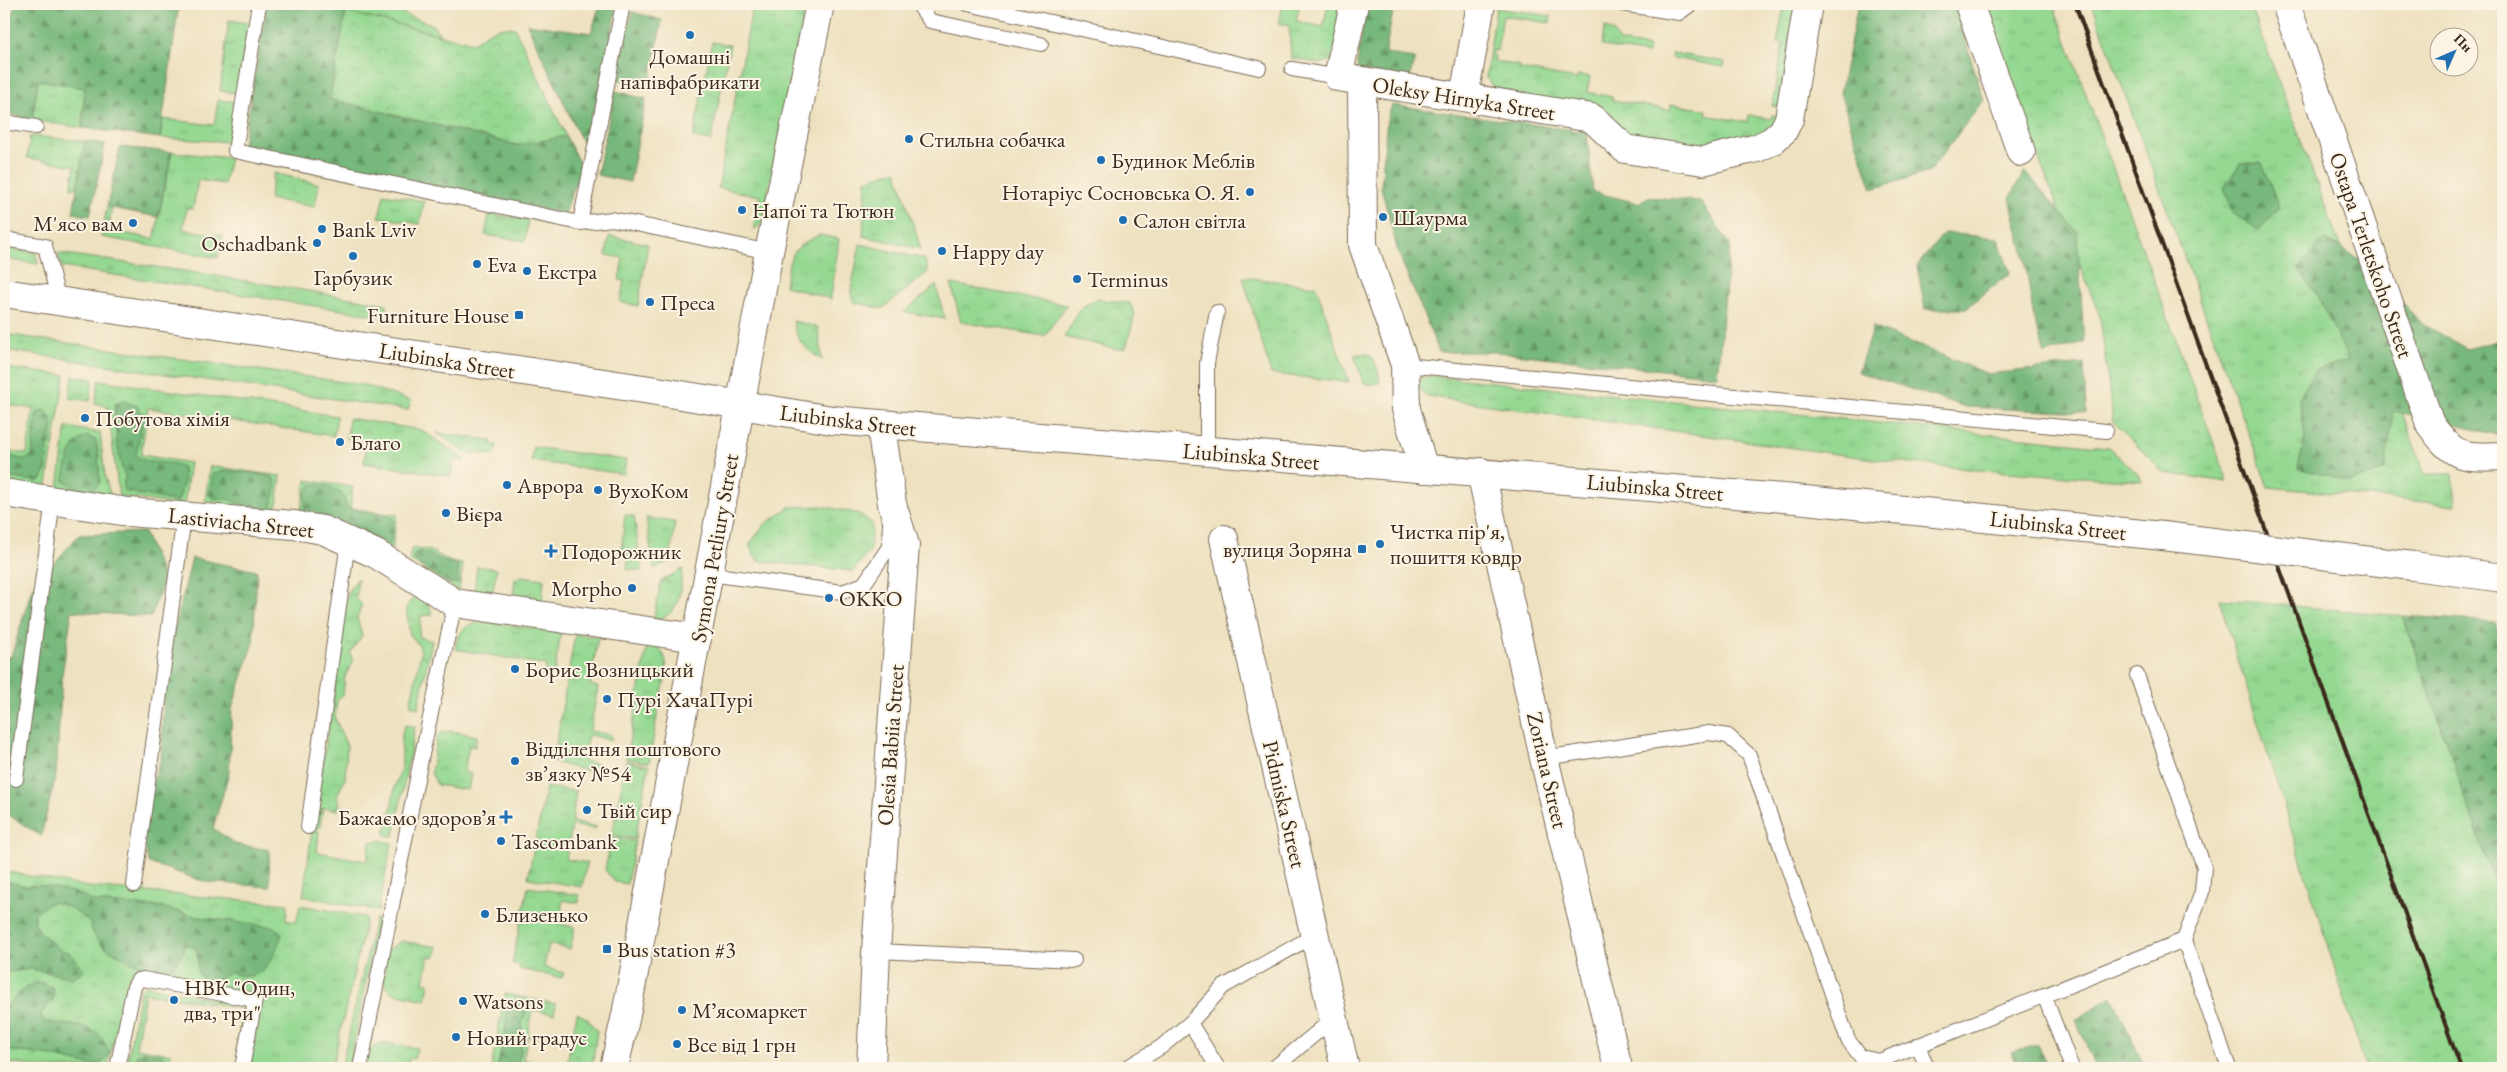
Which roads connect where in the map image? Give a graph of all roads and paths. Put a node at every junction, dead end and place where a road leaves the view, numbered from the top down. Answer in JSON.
{"nodes":[{"id":1,"x":259,"y":4,"type":"edge"},
{"id":2,"x":624,"y":4,"type":"edge"},
{"id":3,"x":820,"y":4,"type":"edge"},
{"id":4,"x":918,"y":4,"type":"edge"},
{"id":5,"x":968,"y":4,"type":"edge"},
{"id":6,"x":1354,"y":4,"type":"edge"},
{"id":7,"x":1481,"y":4,"type":"edge"},
{"id":8,"x":1622,"y":4,"type":"edge"},
{"id":9,"x":1692,"y":4,"type":"edge"},
{"id":10,"x":1808,"y":4,"type":"edge"},
{"id":11,"x":1969,"y":4,"type":"edge"},
{"id":12,"x":2286,"y":4,"type":"edge"},
{"id":13,"x":1041,"y":44,"type":"dead end"},
{"id":14,"x":1259,"y":68,"type":"dead end"},
{"id":15,"x":1292,"y":69,"type":"dead end"},
{"id":16,"x":1350,"y":80,"type":"junction"},
{"id":17,"x":1464,"y":96,"type":"junction"},
{"id":18,"x":4,"y":122,"type":"edge"},
{"id":19,"x":36,"y":127,"type":"dead end"},
{"id":20,"x":2021,"y":152,"type":"dead end"},
{"id":21,"x":580,"y":223,"type":"junction"},
{"id":22,"x":4,"y":239,"type":"edge"},
{"id":23,"x":769,"y":252,"type":"junction"},
{"id":24,"x":4,"y":293,"type":"edge"},
{"id":25,"x":59,"y":302,"type":"junction"},
{"id":26,"x":1217,"y":312,"type":"dead end"},
{"id":27,"x":1405,"y":365,"type":"junction"},
{"id":28,"x":740,"y":405,"type":"junction"},
{"id":29,"x":881,"y":426,"type":"junction"},
{"id":30,"x":2106,"y":431,"type":"dead end"},
{"id":31,"x":1207,"y":452,"type":"junction"},
{"id":32,"x":2503,"y":456,"type":"edge"},
{"id":33,"x":1424,"y":469,"type":"junction"},
{"id":34,"x":1481,"y":472,"type":"junction"},
{"id":35,"x":4,"y":493,"type":"edge"},
{"id":36,"x":52,"y":500,"type":"junction"},
{"id":37,"x":892,"y":504,"type":"junction"},
{"id":38,"x":184,"y":516,"type":"junction"},
{"id":39,"x":1224,"y":539,"type":"dead end"},
{"id":40,"x":348,"y":542,"type":"junction"},
{"id":41,"x":709,"y":574,"type":"junction"},
{"id":42,"x":2503,"y":578,"type":"edge"},
{"id":43,"x":455,"y":603,"type":"junction"},
{"id":44,"x":697,"y":638,"type":"junction"},
{"id":45,"x":2137,"y":675,"type":"dead end"},
{"id":46,"x":1544,"y":758,"type":"junction"},
{"id":47,"x":16,"y":779,"type":"dead end"},
{"id":48,"x":308,"y":827,"type":"dead end"},
{"id":49,"x":134,"y":886,"type":"dead end"},
{"id":50,"x":1315,"y":935,"type":"junction"},
{"id":51,"x":2184,"y":940,"type":"junction"},
{"id":52,"x":876,"y":951,"type":"junction"},
{"id":53,"x":1074,"y":960,"type":"dead end"},
{"id":54,"x":2044,"y":995,"type":"junction"},
{"id":55,"x":626,"y":1015,"type":"junction"},
{"id":56,"x":1334,"y":1019,"type":"junction"},
{"id":57,"x":1190,"y":1023,"type":"junction"},
{"id":58,"x":1918,"y":1045,"type":"junction"},
{"id":59,"x":117,"y":1068,"type":"edge"},
{"id":60,"x":242,"y":1068,"type":"edge"},
{"id":61,"x":360,"y":1068,"type":"edge"},
{"id":62,"x":614,"y":1068,"type":"edge"},
{"id":63,"x":630,"y":1068,"type":"edge"},
{"id":64,"x":871,"y":1068,"type":"edge"},
{"id":65,"x":1126,"y":1068,"type":"edge"},
{"id":66,"x":1218,"y":1068,"type":"edge"},
{"id":67,"x":1274,"y":1068,"type":"edge"},
{"id":68,"x":1345,"y":1068,"type":"edge"},
{"id":69,"x":1618,"y":1068,"type":"edge"},
{"id":70,"x":1927,"y":1068,"type":"edge"},
{"id":71,"x":2072,"y":1068,"type":"edge"},
{"id":72,"x":2229,"y":1068,"type":"edge"}],
"edges":[{"from":1,"to":21,"type":"lane"},
{"from":2,"to":21,"type":"lane"},
{"from":3,"to":23,"type":"street","name":"Symona Petliury Street"},
{"from":4,"to":13,"type":"lane"},
{"from":5,"to":14,"type":"lane"},
{"from":6,"to":16,"type":"street"},
{"from":7,"to":17,"type":"street"},
{"from":8,"to":9,"type":"lane"},
{"from":10,"to":17,"type":"street","name":"Oleksy Hirnyka Street"},
{"from":11,"to":20,"type":"street"},
{"from":12,"to":32,"type":"street","name":"Ostapa Terletskoho Street"},
{"from":15,"to":16,"type":"lane"},
{"from":16,"to":17,"type":"street","name":"Oleksy Hirnyka Street"},
{"from":16,"to":27,"type":"street","name":"Oleksy Hirnyka Street"},
{"from":18,"to":19,"type":"lane"},
{"from":21,"to":23,"type":"lane"},
{"from":22,"to":25,"type":"lane"},
{"from":23,"to":28,"type":"street","name":"Symona Petliury Street"},
{"from":24,"to":25,"type":"street","name":"Liubinska Street"},
{"from":25,"to":28,"type":"street","name":"Liubinska Street"},
{"from":26,"to":31,"type":"lane"},
{"from":27,"to":30,"type":"lane"},
{"from":27,"to":33,"type":"street","name":"Oleksy Hirnyka Street"},
{"from":28,"to":29,"type":"street","name":"Liubinska Street"},
{"from":28,"to":41,"type":"street","name":"Symona Petliury Street"},
{"from":29,"to":31,"type":"street","name":"Liubinska Street"},
{"from":29,"to":37,"type":"street","name":"Olesia Babiia Street"},
{"from":31,"to":33,"type":"street","name":"Liubinska Street"},
{"from":33,"to":34,"type":"street","name":"Liubinska Street"},
{"from":34,"to":42,"type":"street","name":"Liubinska Street","bridge":true},
{"from":34,"to":46,"type":"street","name":"Zoriana Street"},
{"from":35,"to":36,"type":"street","name":"Lastiviacha Street"},
{"from":36,"to":38,"type":"street","name":"Lastiviacha Street"},
{"from":36,"to":47,"type":"lane"},
{"from":37,"to":41,"type":"lane"},
{"from":37,"to":52,"type":"street","name":"Olesia Babiia Street"},
{"from":38,"to":40,"type":"street","name":"Lastiviacha Street"},
{"from":38,"to":49,"type":"lane"},
{"from":39,"to":50,"type":"street","name":"Pidmiska Street"},
{"from":40,"to":43,"type":"street","name":"Lastiviacha Street"},
{"from":40,"to":48,"type":"lane"},
{"from":41,"to":44,"type":"street","name":"Symona Petliury Street"},
{"from":43,"to":44,"type":"street","name":"Lastiviacha Street"},
{"from":43,"to":61,"type":"lane"},
{"from":44,"to":55,"type":"street","name":"Symona Petliury Street"},
{"from":45,"to":51,"type":"lane"},
{"from":46,"to":58,"type":"lane"},
{"from":46,"to":69,"type":"street","name":"Zoriana Street"},
{"from":50,"to":56,"type":"street","name":"Pidmiska Street"},
{"from":50,"to":57,"type":"lane"},
{"from":51,"to":54,"type":"lane"},
{"from":51,"to":72,"type":"lane"},
{"from":52,"to":53,"type":"lane"},
{"from":52,"to":64,"type":"street","name":"Olesia Babiia Street"},
{"from":54,"to":58,"type":"lane"},
{"from":54,"to":71,"type":"lane"},
{"from":55,"to":62,"type":"street","name":"Symona Petliury Street"},
{"from":55,"to":63,"type":"street","name":"Symona Petliury Street"},
{"from":56,"to":67,"type":"lane"},
{"from":56,"to":68,"type":"street","name":"Pidmiska Street"},
{"from":57,"to":65,"type":"lane"},
{"from":57,"to":66,"type":"lane"},
{"from":58,"to":70,"type":"lane"},
{"from":59,"to":60,"type":"lane"}]}
